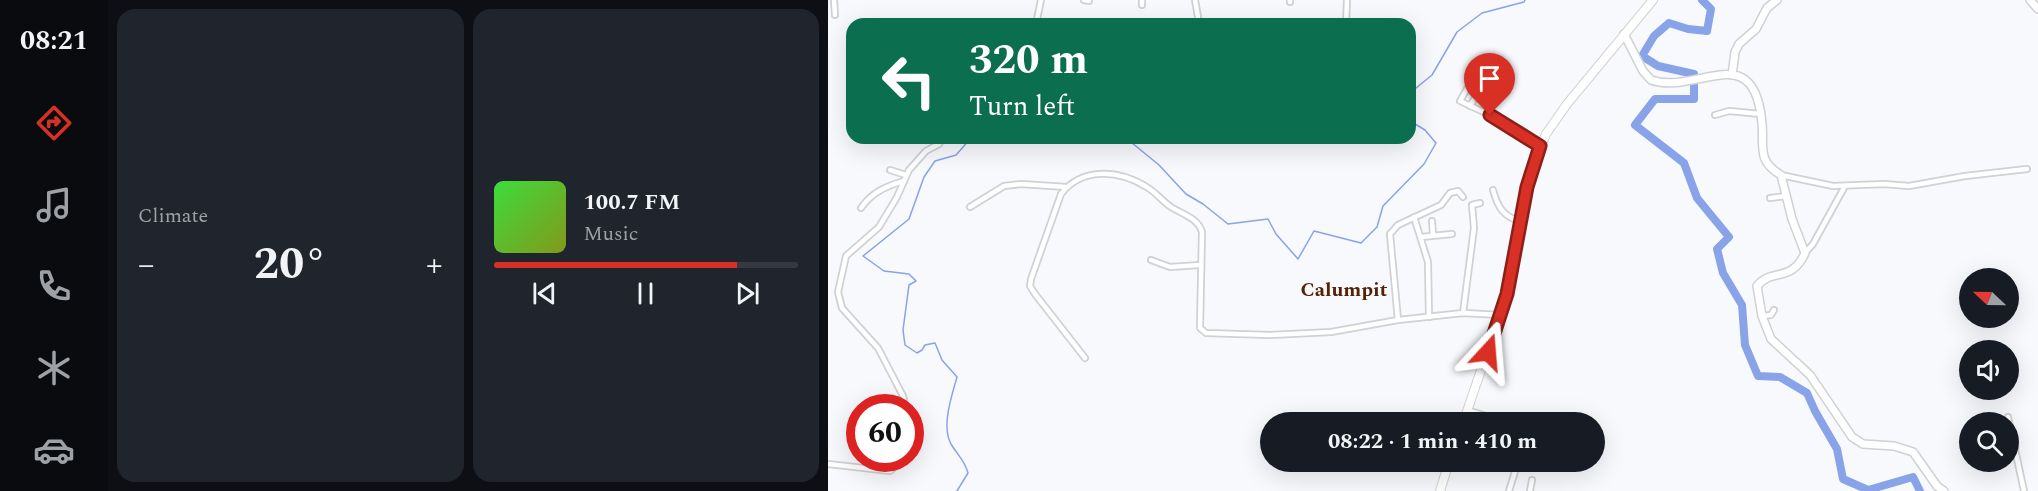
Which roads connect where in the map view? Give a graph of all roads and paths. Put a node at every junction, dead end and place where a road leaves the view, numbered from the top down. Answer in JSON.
{"nodes":[{"id":1,"x":834,"y":0,"type":"edge"},
{"id":2,"x":1041,"y":0,"type":"edge"},
{"id":3,"x":1195,"y":0,"type":"edge"},
{"id":4,"x":1347,"y":0,"type":"edge"},
{"id":5,"x":1653,"y":0,"type":"edge"},
{"id":6,"x":1778,"y":0,"type":"edge"},
{"id":7,"x":2030,"y":0,"type":"edge"},
{"id":8,"x":2038,"y":9,"type":"edge"},
{"id":9,"x":835,"y":15,"type":"dead end"},
{"id":10,"x":1198,"y":17,"type":"dead end"},
{"id":11,"x":1037,"y":18,"type":"edge"},
{"id":12,"x":1346,"y":18,"type":"edge"},
{"id":13,"x":1624,"y":34,"type":"junction"},
{"id":14,"x":1732,"y":75,"type":"junction"},
{"id":15,"x":1472,"y":80,"type":"dead end"},
{"id":16,"x":1482,"y":86,"type":"dead end"},
{"id":17,"x":1470,"y":106,"type":"junction"},
{"id":18,"x":1761,"y":114,"type":"junction"},
{"id":19,"x":1715,"y":116,"type":"dead end"},
{"id":20,"x":936,"y":144,"type":"edge"},
{"id":21,"x":1540,"y":146,"type":"junction"},
{"id":22,"x":2027,"y":169,"type":"dead end"},
{"id":23,"x":890,"y":170,"type":"dead end"},
{"id":24,"x":1781,"y":175,"type":"junction"},
{"id":25,"x":905,"y":178,"type":"junction"},
{"id":26,"x":1845,"y":186,"type":"junction"},
{"id":27,"x":1066,"y":188,"type":"junction"},
{"id":28,"x":1493,"y":190,"type":"dead end"},
{"id":29,"x":1787,"y":196,"type":"junction"},
{"id":30,"x":1463,"y":197,"type":"dead end"},
{"id":31,"x":1770,"y":198,"type":"dead end"},
{"id":32,"x":1480,"y":203,"type":"dead end"},
{"id":33,"x":970,"y":207,"type":"dead end"},
{"id":34,"x":861,"y":208,"type":"dead end"},
{"id":35,"x":1414,"y":216,"type":"junction"},
{"id":36,"x":1432,"y":221,"type":"dead end"},
{"id":37,"x":1521,"y":222,"type":"junction"},
{"id":38,"x":1452,"y":234,"type":"dead end"},
{"id":39,"x":1433,"y":235,"type":"junction"},
{"id":40,"x":1421,"y":237,"type":"junction"},
{"id":41,"x":1805,"y":253,"type":"junction"},
{"id":42,"x":1150,"y":260,"type":"dead end"},
{"id":43,"x":1200,"y":264,"type":"junction"},
{"id":44,"x":1774,"y":310,"type":"dead end"},
{"id":45,"x":1463,"y":313,"type":"junction"},
{"id":46,"x":1501,"y":315,"type":"junction"},
{"id":47,"x":1429,"y":316,"type":"junction"},
{"id":48,"x":1761,"y":316,"type":"junction"},
{"id":49,"x":1398,"y":320,"type":"junction"},
{"id":50,"x":1085,"y":358,"type":"dead end"},
{"id":51,"x":902,"y":394,"type":"edge"},
{"id":52,"x":1467,"y":410,"type":"joint"},
{"id":53,"x":1473,"y":412,"type":"edge"},
{"id":54,"x":828,"y":464,"type":"edge"},
{"id":55,"x":846,"y":466,"type":"edge"},
{"id":56,"x":2019,"y":468,"type":"edge"},
{"id":57,"x":1446,"y":472,"type":"edge"},
{"id":58,"x":1515,"y":472,"type":"edge"},
{"id":59,"x":1532,"y":480,"type":"dead end"},
{"id":60,"x":1440,"y":491,"type":"edge"},
{"id":61,"x":1509,"y":491,"type":"edge"},
{"id":62,"x":1530,"y":491,"type":"edge"},
{"id":63,"x":1944,"y":491,"type":"edge"},
{"id":64,"x":2024,"y":491,"type":"edge"}],
"edges":[{"from":1,"to":9,"type":"street"},
{"from":2,"to":11,"type":"street"},
{"from":3,"to":10,"type":"street"},
{"from":4,"to":12,"type":"street"},
{"from":5,"to":13,"type":"main road"},
{"from":6,"to":14,"type":"street"},
{"from":7,"to":8,"type":"street"},
{"from":13,"to":14,"type":"street"},
{"from":13,"to":21,"type":"main road"},
{"from":14,"to":18,"type":"street"},
{"from":15,"to":17,"type":"street"},
{"from":16,"to":17,"type":"street"},
{"from":17,"to":21,"type":"street"},
{"from":18,"to":19,"type":"street"},
{"from":18,"to":24,"type":"street"},
{"from":20,"to":25,"type":"street"},
{"from":21,"to":37,"type":"main road"},
{"from":22,"to":26,"type":"street"},
{"from":23,"to":25,"type":"street"},
{"from":24,"to":26,"type":"street"},
{"from":24,"to":29,"type":"street"},
{"from":25,"to":34,"type":"street"},
{"from":25,"to":51,"type":"street"},
{"from":26,"to":41,"type":"street"},
{"from":27,"to":33,"type":"street"},
{"from":27,"to":43,"type":"street"},
{"from":27,"to":50,"type":"street"},
{"from":28,"to":37,"type":"street"},
{"from":29,"to":31,"type":"street"},
{"from":29,"to":41,"type":"street"},
{"from":30,"to":35,"type":"street"},
{"from":32,"to":45,"type":"street"},
{"from":35,"to":40,"type":"street"},
{"from":35,"to":49,"type":"street"},
{"from":36,"to":39,"type":"street"},
{"from":37,"to":46,"type":"main road"},
{"from":38,"to":39,"type":"street"},
{"from":39,"to":40,"type":"street"},
{"from":40,"to":47,"type":"street"},
{"from":41,"to":48,"type":"street"},
{"from":42,"to":43,"type":"street"},
{"from":43,"to":49,"type":"street"},
{"from":44,"to":48,"type":"street"},
{"from":45,"to":46,"type":"street"},
{"from":45,"to":47,"type":"street"},
{"from":46,"to":52,"type":"main road"},
{"from":47,"to":49,"type":"street"},
{"from":48,"to":63,"type":"street"},
{"from":52,"to":53,"type":"street"},
{"from":54,"to":55,"type":"street"},
{"from":56,"to":64,"type":"street"},
{"from":57,"to":60,"type":"main road"},
{"from":58,"to":61,"type":"street"},
{"from":59,"to":62,"type":"street"}]}
